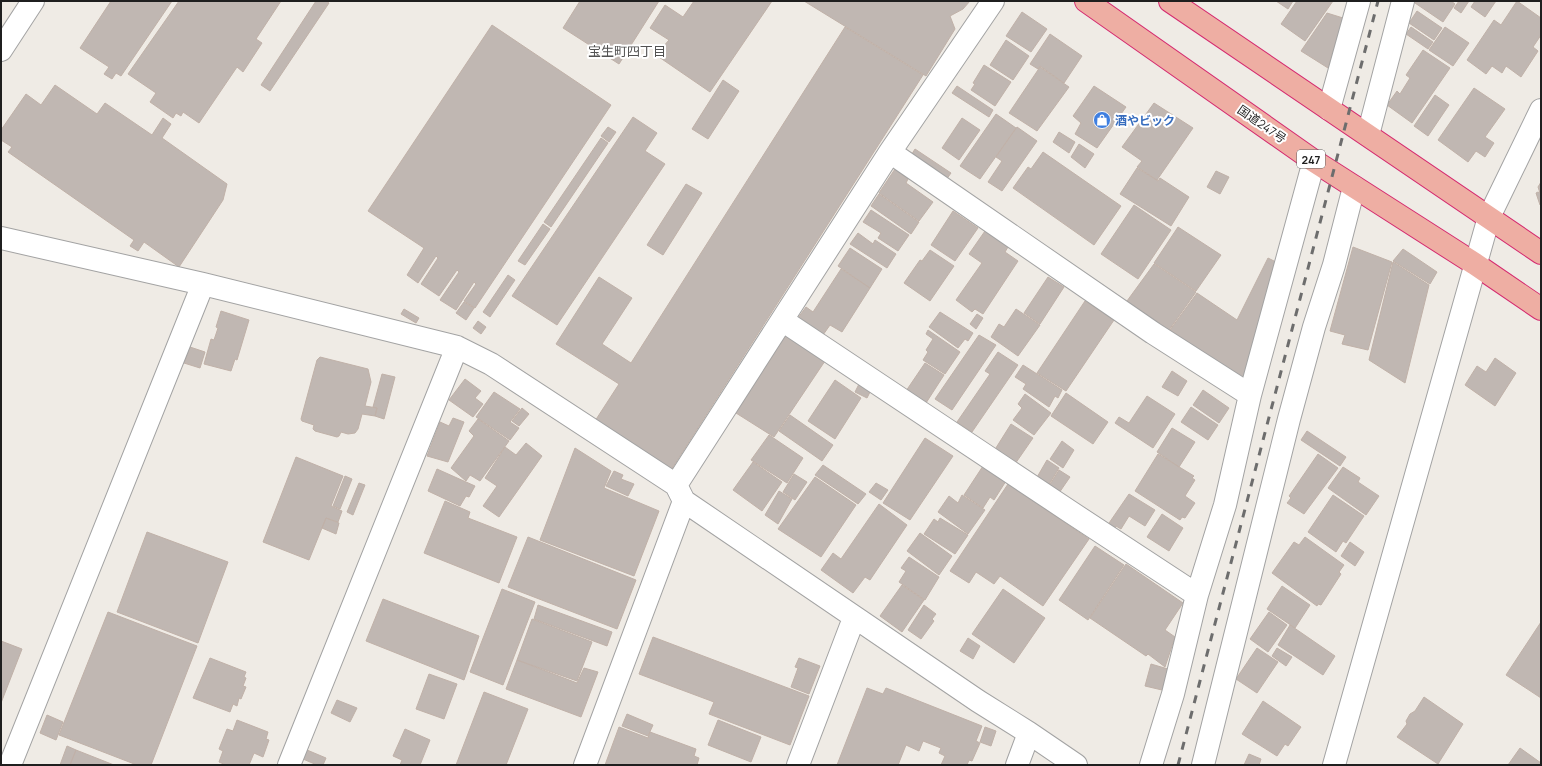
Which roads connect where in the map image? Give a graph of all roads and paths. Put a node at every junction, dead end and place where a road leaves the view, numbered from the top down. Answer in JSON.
{"nodes":[{"id":1,"x":33,"y":1,"type":"edge"},
{"id":2,"x":993,"y":1,"type":"edge"},
{"id":3,"x":1086,"y":1,"type":"edge"},
{"id":4,"x":1170,"y":1,"type":"edge"},
{"id":5,"x":1359,"y":1,"type":"edge"},
{"id":6,"x":1403,"y":1,"type":"edge"},
{"id":7,"x":1,"y":50,"type":"edge"},
{"id":8,"x":1329,"y":109,"type":"junction"},
{"id":9,"x":1541,"y":110,"type":"edge"},
{"id":10,"x":1368,"y":135,"type":"junction"},
{"id":11,"x":890,"y":152,"type":"junction"},
{"id":12,"x":1314,"y":161,"type":"junction"},
{"id":13,"x":1354,"y":187,"type":"junction"},
{"id":14,"x":1489,"y":217,"type":"junction"},
{"id":15,"x":1,"y":238,"type":"edge"},
{"id":16,"x":1541,"y":253,"type":"edge"},
{"id":17,"x":1475,"y":264,"type":"junction"},
{"id":18,"x":204,"y":284,"type":"junction"},
{"id":19,"x":1541,"y":309,"type":"edge"},
{"id":20,"x":782,"y":320,"type":"junction"},
{"id":21,"x":457,"y":347,"type":"junction"},
{"id":22,"x":1250,"y":395,"type":"junction"},
{"id":23,"x":680,"y":493,"type":"junction"},
{"id":24,"x":1197,"y":594,"type":"junction"},
{"id":25,"x":854,"y":618,"type":"junction"},
{"id":26,"x":1030,"y":733,"type":"junction"},
{"id":27,"x":10,"y":765,"type":"edge"},
{"id":28,"x":290,"y":765,"type":"edge"},
{"id":29,"x":585,"y":765,"type":"edge"},
{"id":30,"x":798,"y":765,"type":"edge"},
{"id":31,"x":1017,"y":765,"type":"edge"},
{"id":32,"x":1076,"y":765,"type":"edge"},
{"id":33,"x":1151,"y":765,"type":"edge"},
{"id":34,"x":1202,"y":765,"type":"edge"},
{"id":35,"x":1334,"y":765,"type":"edge"}],
"edges":[{"from":1,"to":7,"type":"street"},
{"from":2,"to":11,"type":"street"},
{"from":3,"to":12,"type":"highway","name":"国道247号","number":"247"},
{"from":4,"to":8,"type":"highway"},
{"from":5,"to":8,"type":"street"},
{"from":6,"to":10,"type":"street"},
{"from":8,"to":10,"type":"highway"},
{"from":9,"to":14,"type":"street"},
{"from":10,"to":14,"type":"highway"},
{"from":11,"to":20,"type":"street"},
{"from":11,"to":22,"type":"street"},
{"from":12,"to":13,"type":"highway","name":"国道247号","number":"247"},
{"from":12,"to":22,"type":"street"},
{"from":13,"to":17,"type":"highway","name":"国道247号","number":"247"},
{"from":13,"to":34,"type":"street"},
{"from":14,"to":16,"type":"highway"},
{"from":14,"to":17,"type":"street"},
{"from":15,"to":18,"type":"street"},
{"from":17,"to":19,"type":"highway","name":"国道247号","number":"247"},
{"from":17,"to":35,"type":"street"},
{"from":18,"to":21,"type":"street"},
{"from":18,"to":27,"type":"street"},
{"from":20,"to":23,"type":"street"},
{"from":20,"to":24,"type":"street"},
{"from":21,"to":23,"type":"street"},
{"from":21,"to":28,"type":"street"},
{"from":22,"to":24,"type":"street"},
{"from":23,"to":25,"type":"street"},
{"from":23,"to":29,"type":"street"},
{"from":24,"to":33,"type":"street"},
{"from":25,"to":26,"type":"street"},
{"from":25,"to":30,"type":"street"},
{"from":26,"to":31,"type":"street"},
{"from":26,"to":32,"type":"street"}]}
